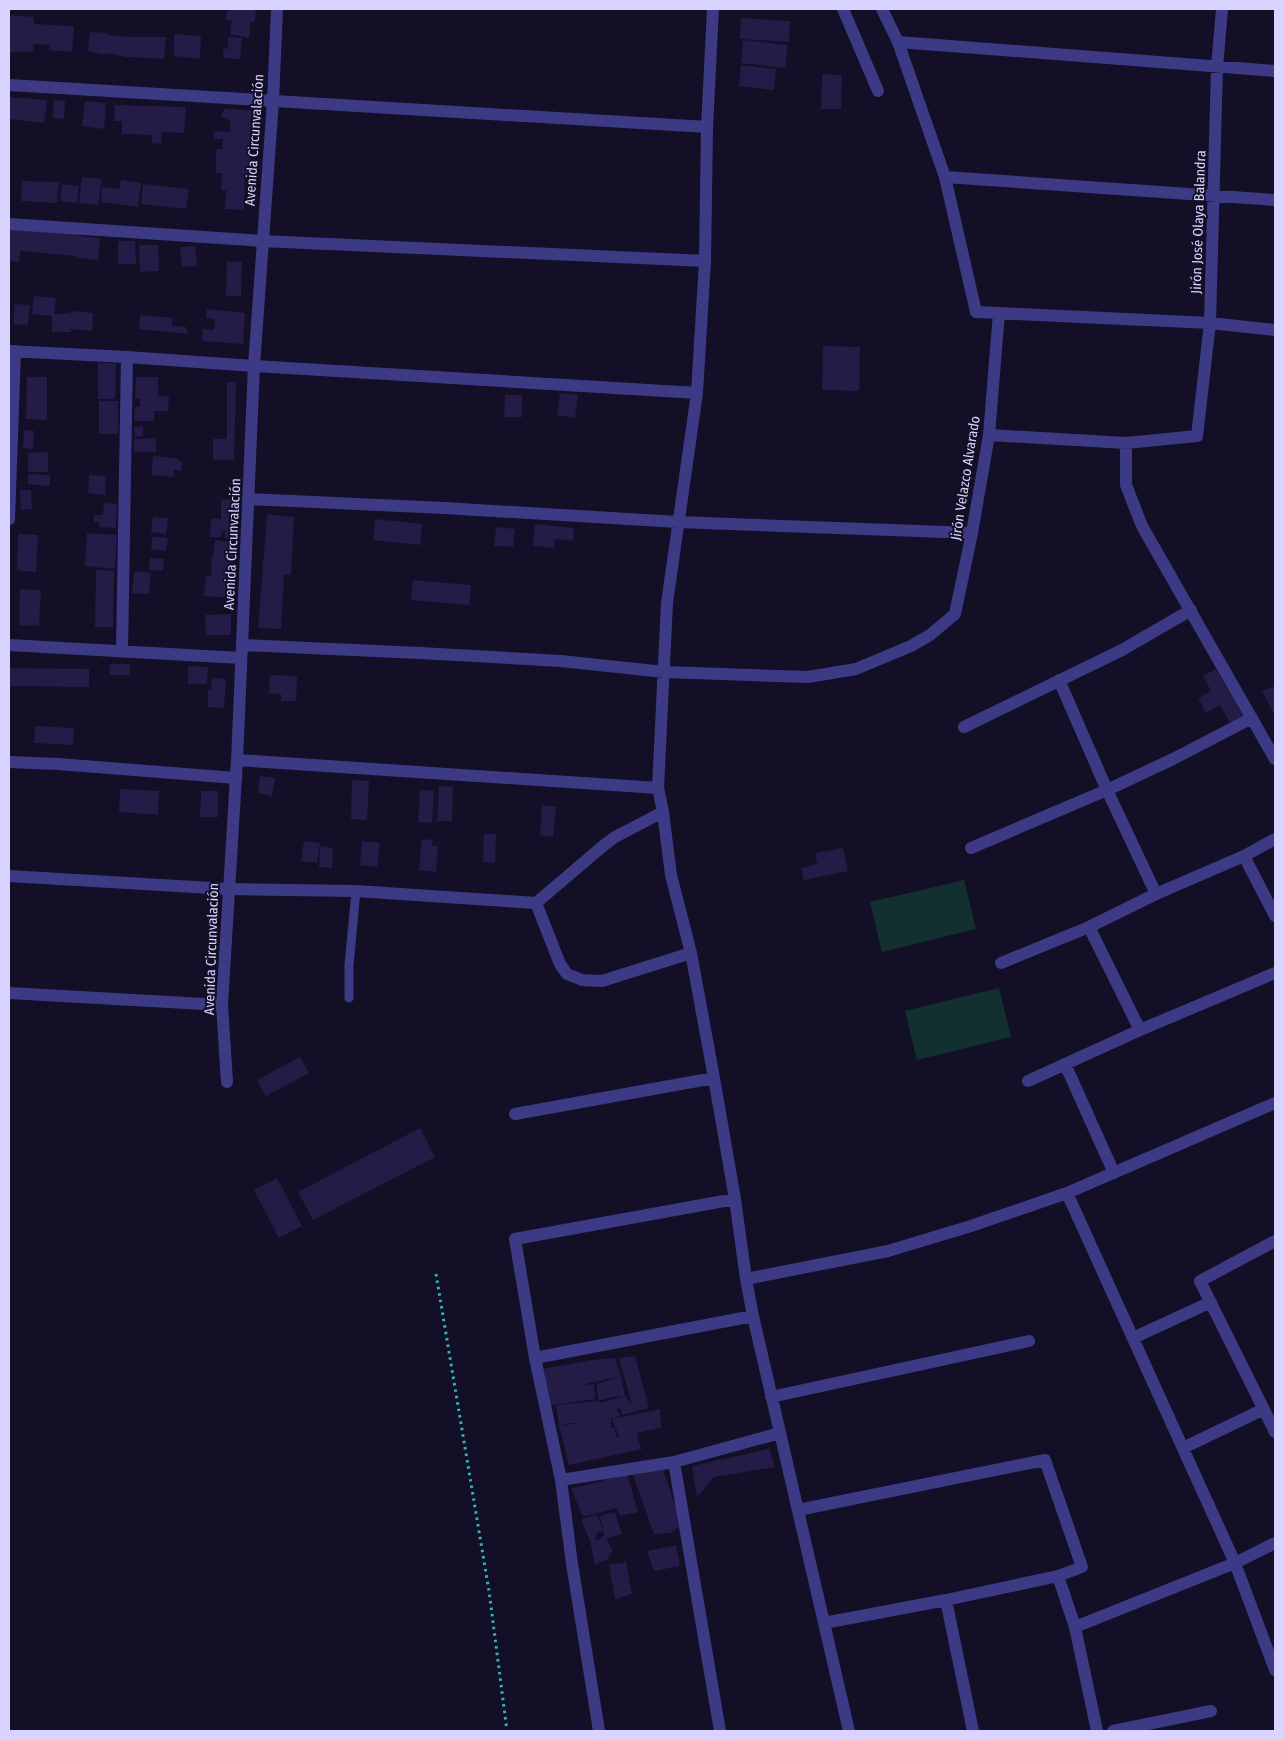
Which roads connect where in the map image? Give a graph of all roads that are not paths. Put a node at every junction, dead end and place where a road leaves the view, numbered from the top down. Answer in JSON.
{"nodes":[{"id":1,"x":277,"y":9,"type":"edge"},
{"id":2,"x":713,"y":9,"type":"edge"},
{"id":3,"x":843,"y":9,"type":"edge"},
{"id":4,"x":882,"y":9,"type":"edge"},
{"id":5,"x":1222,"y":9,"type":"edge"},
{"id":6,"x":898,"y":42,"type":"junction"},
{"id":7,"x":1217,"y":67,"type":"junction"},
{"id":8,"x":1275,"y":70,"type":"edge"},
{"id":9,"x":9,"y":85,"type":"edge"},
{"id":10,"x":878,"y":91,"type":"dead end"},
{"id":11,"x":273,"y":101,"type":"junction"},
{"id":12,"x":707,"y":127,"type":"junction"},
{"id":13,"x":945,"y":177,"type":"junction"},
{"id":14,"x":1214,"y":195,"type":"junction"},
{"id":15,"x":1275,"y":200,"type":"edge"},
{"id":16,"x":9,"y":224,"type":"edge"},
{"id":17,"x":262,"y":241,"type":"junction"},
{"id":18,"x":705,"y":261,"type":"junction"},
{"id":19,"x":999,"y":313,"type":"junction"},
{"id":20,"x":1210,"y":323,"type":"junction"},
{"id":21,"x":1275,"y":330,"type":"edge"},
{"id":22,"x":12,"y":351,"type":"edge"},
{"id":23,"x":128,"y":356,"type":"junction"},
{"id":24,"x":254,"y":366,"type":"junction"},
{"id":25,"x":696,"y":393,"type":"junction"},
{"id":26,"x":989,"y":435,"type":"junction"},
{"id":27,"x":1126,"y":443,"type":"junction"},
{"id":28,"x":249,"y":499,"type":"junction"},
{"id":29,"x":9,"y":518,"type":"edge"},
{"id":30,"x":678,"y":522,"type":"junction"},
{"id":31,"x":972,"y":533,"type":"junction"},
{"id":32,"x":1191,"y":610,"type":"junction"},
{"id":33,"x":9,"y":645,"type":"edge"},
{"id":34,"x":122,"y":651,"type":"junction"},
{"id":35,"x":242,"y":652,"type":"junction"},
{"id":36,"x":664,"y":672,"type":"junction"},
{"id":37,"x":1059,"y":680,"type":"junction"},
{"id":38,"x":1252,"y":718,"type":"junction"},
{"id":39,"x":964,"y":727,"type":"dead end"},
{"id":40,"x":1270,"y":737,"type":"edge"},
{"id":41,"x":1275,"y":758,"type":"edge"},
{"id":42,"x":237,"y":760,"type":"junction"},
{"id":43,"x":9,"y":762,"type":"edge"},
{"id":44,"x":236,"y":778,"type":"junction"},
{"id":45,"x":658,"y":788,"type":"junction"},
{"id":46,"x":1107,"y":790,"type":"junction"},
{"id":47,"x":663,"y":812,"type":"junction"},
{"id":48,"x":1275,"y":839,"type":"edge"},
{"id":49,"x":971,"y":848,"type":"dead end"},
{"id":50,"x":1244,"y":856,"type":"junction"},
{"id":51,"x":9,"y":876,"type":"edge"},
{"id":52,"x":228,"y":889,"type":"junction"},
{"id":53,"x":356,"y":891,"type":"junction"},
{"id":54,"x":1156,"y":894,"type":"junction"},
{"id":55,"x":536,"y":903,"type":"junction"},
{"id":56,"x":1275,"y":916,"type":"edge"},
{"id":57,"x":1089,"y":926,"type":"junction"},
{"id":58,"x":690,"y":953,"type":"junction"},
{"id":59,"x":1001,"y":963,"type":"dead end"},
{"id":60,"x":1275,"y":973,"type":"edge"},
{"id":61,"x":9,"y":993,"type":"edge"},
{"id":62,"x":349,"y":998,"type":"dead end"},
{"id":63,"x":222,"y":1005,"type":"junction"},
{"id":64,"x":1140,"y":1030,"type":"junction"},
{"id":65,"x":1065,"y":1064,"type":"junction"},
{"id":66,"x":714,"y":1078,"type":"junction"},
{"id":67,"x":1028,"y":1081,"type":"dead end"},
{"id":68,"x":226,"y":1082,"type":"dead end"},
{"id":69,"x":1275,"y":1103,"type":"edge"},
{"id":70,"x":515,"y":1114,"type":"dead end"},
{"id":71,"x":1114,"y":1173,"type":"junction"},
{"id":72,"x":1067,"y":1193,"type":"junction"},
{"id":73,"x":735,"y":1199,"type":"junction"},
{"id":74,"x":1275,"y":1241,"type":"edge"},
{"id":75,"x":746,"y":1279,"type":"junction"},
{"id":76,"x":1211,"y":1302,"type":"junction"},
{"id":77,"x":753,"y":1316,"type":"junction"},
{"id":78,"x":1133,"y":1338,"type":"junction"},
{"id":79,"x":1030,"y":1341,"type":"dead end"},
{"id":80,"x":535,"y":1358,"type":"junction"},
{"id":81,"x":771,"y":1397,"type":"junction"},
{"id":82,"x":1264,"y":1409,"type":"junction"},
{"id":83,"x":1275,"y":1432,"type":"edge"},
{"id":84,"x":780,"y":1433,"type":"junction"},
{"id":85,"x":1183,"y":1448,"type":"junction"},
{"id":86,"x":674,"y":1462,"type":"junction"},
{"id":87,"x":561,"y":1480,"type":"junction"},
{"id":88,"x":798,"y":1510,"type":"junction"},
{"id":89,"x":1275,"y":1543,"type":"edge"},
{"id":90,"x":1235,"y":1563,"type":"junction"},
{"id":91,"x":1058,"y":1576,"type":"junction"},
{"id":92,"x":946,"y":1600,"type":"junction"},
{"id":93,"x":824,"y":1622,"type":"junction"},
{"id":94,"x":1076,"y":1627,"type":"junction"},
{"id":95,"x":1275,"y":1670,"type":"edge"},
{"id":96,"x":1211,"y":1711,"type":"dead end"},
{"id":97,"x":599,"y":1731,"type":"edge"},
{"id":98,"x":720,"y":1731,"type":"edge"},
{"id":99,"x":849,"y":1731,"type":"edge"},
{"id":100,"x":973,"y":1731,"type":"edge"},
{"id":101,"x":1097,"y":1731,"type":"edge"},
{"id":102,"x":1113,"y":1731,"type":"edge"}],
"edges":[{"from":1,"to":11,"type":"street","name":"Avenida Circunvalación"},
{"from":2,"to":12,"type":"street"},
{"from":3,"to":10,"type":"street"},
{"from":4,"to":6,"type":"street"},
{"from":5,"to":7,"type":"street","name":"Jirón José Olaya Balandra"},
{"from":6,"to":7,"type":"street"},
{"from":6,"to":13,"type":"street"},
{"from":7,"to":8,"type":"street"},
{"from":7,"to":14,"type":"street","name":"Jirón José Olaya Balandra"},
{"from":9,"to":11,"type":"street"},
{"from":11,"to":12,"type":"street"},
{"from":11,"to":17,"type":"street","name":"Avenida Circunvalación"},
{"from":12,"to":18,"type":"street"},
{"from":13,"to":14,"type":"street"},
{"from":13,"to":19,"type":"street"},
{"from":14,"to":15,"type":"street"},
{"from":14,"to":20,"type":"street","name":"Jirón José Olaya Balandra"},
{"from":16,"to":17,"type":"street"},
{"from":17,"to":18,"type":"street"},
{"from":17,"to":24,"type":"street","name":"Avenida Circunvalación"},
{"from":18,"to":25,"type":"street"},
{"from":19,"to":20,"type":"street"},
{"from":19,"to":26,"type":"street","name":"Jirón Velazco Alvarado"},
{"from":20,"to":21,"type":"street"},
{"from":20,"to":27,"type":"street","name":"Jirón José Olaya Balandra"},
{"from":22,"to":23,"type":"street"},
{"from":22,"to":29,"type":"street"},
{"from":23,"to":24,"type":"street"},
{"from":23,"to":34,"type":"street"},
{"from":24,"to":25,"type":"street"},
{"from":24,"to":28,"type":"street","name":"Avenida Circunvalación"},
{"from":25,"to":30,"type":"street"},
{"from":26,"to":27,"type":"street"},
{"from":26,"to":31,"type":"street","name":"Jirón Velazco Alvarado"},
{"from":27,"to":32,"type":"street"},
{"from":28,"to":30,"type":"street"},
{"from":28,"to":35,"type":"street","name":"Avenida Circunvalación"},
{"from":30,"to":31,"type":"street"},
{"from":30,"to":36,"type":"street"},
{"from":31,"to":36,"type":"street","name":"Jirón Velazco Alvarado"},
{"from":32,"to":37,"type":"street"},
{"from":32,"to":38,"type":"street"},
{"from":33,"to":34,"type":"street","name":"Jirón Velazco Alvarado"},
{"from":34,"to":35,"type":"street","name":"Jirón Velazco Alvarado"},
{"from":35,"to":36,"type":"street","name":"Jirón Velazco Alvarado"},
{"from":35,"to":42,"type":"street","name":"Avenida Circunvalación"},
{"from":36,"to":45,"type":"street"},
{"from":37,"to":39,"type":"street"},
{"from":37,"to":46,"type":"street"},
{"from":38,"to":40,"type":"street"},
{"from":38,"to":46,"type":"street"},
{"from":40,"to":41,"type":"street"},
{"from":42,"to":44,"type":"street","name":"Avenida Circunvalación"},
{"from":42,"to":45,"type":"street"},
{"from":43,"to":44,"type":"street"},
{"from":44,"to":52,"type":"street","name":"Avenida Circunvalación"},
{"from":45,"to":47,"type":"street"},
{"from":46,"to":49,"type":"street"},
{"from":46,"to":54,"type":"street"},
{"from":47,"to":55,"type":"street"},
{"from":47,"to":58,"type":"street"},
{"from":48,"to":50,"type":"street"},
{"from":50,"to":54,"type":"street"},
{"from":50,"to":56,"type":"street"},
{"from":51,"to":52,"type":"street"},
{"from":52,"to":53,"type":"street"},
{"from":52,"to":63,"type":"street","name":"Avenida Circunvalación"},
{"from":53,"to":55,"type":"street"},
{"from":53,"to":62,"type":"lane"},
{"from":54,"to":57,"type":"street"},
{"from":55,"to":58,"type":"street"},
{"from":57,"to":59,"type":"street"},
{"from":57,"to":64,"type":"street"},
{"from":58,"to":66,"type":"street"},
{"from":60,"to":64,"type":"street"},
{"from":61,"to":63,"type":"street"},
{"from":63,"to":68,"type":"street","name":"Avenida Circunvalación"},
{"from":64,"to":65,"type":"street"},
{"from":65,"to":67,"type":"street"},
{"from":65,"to":71,"type":"street"},
{"from":66,"to":70,"type":"street"},
{"from":66,"to":73,"type":"street"},
{"from":69,"to":71,"type":"street"},
{"from":71,"to":72,"type":"street"},
{"from":72,"to":75,"type":"street"},
{"from":72,"to":78,"type":"street"},
{"from":73,"to":75,"type":"street"},
{"from":73,"to":80,"type":"street"},
{"from":74,"to":76,"type":"street"},
{"from":75,"to":77,"type":"street"},
{"from":76,"to":78,"type":"street"},
{"from":76,"to":82,"type":"street"},
{"from":77,"to":80,"type":"street"},
{"from":77,"to":81,"type":"street"},
{"from":78,"to":85,"type":"street"},
{"from":79,"to":81,"type":"street"},
{"from":80,"to":87,"type":"street"},
{"from":81,"to":84,"type":"street"},
{"from":82,"to":83,"type":"street"},
{"from":82,"to":85,"type":"street"},
{"from":84,"to":86,"type":"street"},
{"from":84,"to":88,"type":"street"},
{"from":85,"to":90,"type":"street"},
{"from":86,"to":87,"type":"street"},
{"from":86,"to":98,"type":"street"},
{"from":87,"to":97,"type":"street"},
{"from":88,"to":91,"type":"street"},
{"from":88,"to":93,"type":"street"},
{"from":89,"to":90,"type":"street"},
{"from":90,"to":94,"type":"street"},
{"from":90,"to":95,"type":"street"},
{"from":91,"to":92,"type":"street"},
{"from":91,"to":94,"type":"street"},
{"from":92,"to":93,"type":"street"},
{"from":92,"to":100,"type":"street"},
{"from":93,"to":99,"type":"street"},
{"from":94,"to":101,"type":"street"},
{"from":96,"to":102,"type":"street"}]}
